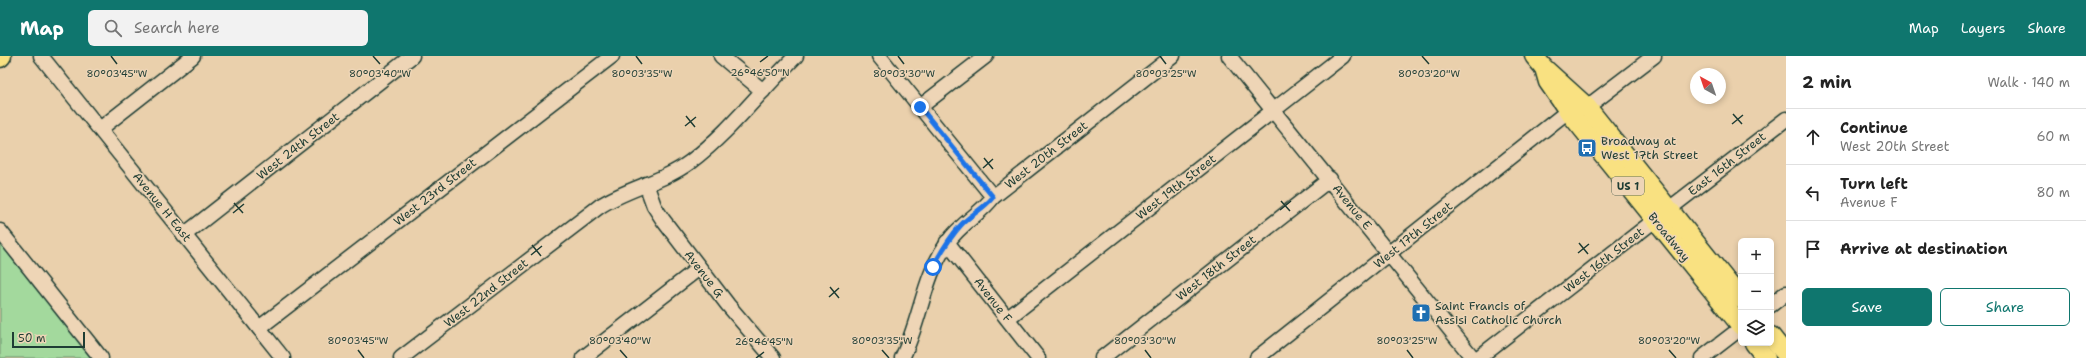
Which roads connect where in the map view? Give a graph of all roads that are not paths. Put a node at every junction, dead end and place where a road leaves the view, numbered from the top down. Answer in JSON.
{"nodes":[{"id":1,"x":41,"y":56,"type":"edge"},
{"id":2,"x":193,"y":56,"type":"edge"},
{"id":3,"x":412,"y":56,"type":"edge"},
{"id":4,"x":612,"y":56,"type":"edge"},
{"id":5,"x":721,"y":56,"type":"edge"},
{"id":6,"x":796,"y":56,"type":"edge"},
{"id":7,"x":879,"y":56,"type":"edge"},
{"id":8,"x":986,"y":56,"type":"edge"},
{"id":9,"x":1173,"y":56,"type":"edge"},
{"id":10,"x":1229,"y":56,"type":"edge"},
{"id":11,"x":1343,"y":56,"type":"edge"},
{"id":12,"x":1654,"y":56,"type":"edge"},
{"id":13,"x":1539,"y":62,"type":"edge"},
{"id":14,"x":763,"y":91,"type":"junction"},
{"id":15,"x":920,"y":107,"type":"junction"},
{"id":16,"x":1587,"y":107,"type":"junction"},
{"id":17,"x":1274,"y":111,"type":"junction"},
{"id":18,"x":1568,"y":111,"type":"junction"},
{"id":19,"x":1786,"y":119,"type":"edge"},
{"id":20,"x":100,"y":129,"type":"junction"},
{"id":21,"x":1330,"y":178,"type":"junction"},
{"id":22,"x":646,"y":184,"type":"junction"},
{"id":23,"x":993,"y":197,"type":"junction"},
{"id":24,"x":1662,"y":215,"type":"junction"},
{"id":25,"x":0,"y":231,"type":"edge"},
{"id":26,"x":184,"y":235,"type":"junction"},
{"id":27,"x":947,"y":242,"type":"junction"},
{"id":28,"x":1390,"y":254,"type":"junction"},
{"id":29,"x":699,"y":268,"type":"junction"},
{"id":30,"x":1786,"y":293,"type":"edge"},
{"id":31,"x":1738,"y":296,"type":"edge"},
{"id":32,"x":1774,"y":303,"type":"edge"},
{"id":33,"x":1008,"y":318,"type":"junction"},
{"id":34,"x":1738,"y":323,"type":"edge"},
{"id":35,"x":259,"y":328,"type":"junction"},
{"id":36,"x":1738,"y":329,"type":"edge"},
{"id":37,"x":1774,"y":340,"type":"edge"},
{"id":38,"x":1756,"y":346,"type":"edge"},
{"id":39,"x":1786,"y":355,"type":"edge"},
{"id":40,"x":770,"y":357,"type":"edge"},
{"id":41,"x":101,"y":358,"type":"edge"},
{"id":42,"x":283,"y":358,"type":"edge"},
{"id":43,"x":401,"y":358,"type":"edge"},
{"id":44,"x":583,"y":358,"type":"edge"},
{"id":45,"x":902,"y":358,"type":"edge"},
{"id":46,"x":1038,"y":358,"type":"edge"},
{"id":47,"x":1102,"y":358,"type":"edge"},
{"id":48,"x":1257,"y":358,"type":"edge"},
{"id":49,"x":1473,"y":358,"type":"edge"},
{"id":50,"x":1478,"y":358,"type":"edge"},
{"id":51,"x":1702,"y":358,"type":"edge"},
{"id":52,"x":1766,"y":358,"type":"edge"}],
"edges":[{"from":1,"to":20,"type":"street","name":"Avenue H East"},
{"from":2,"to":20,"type":"street"},
{"from":3,"to":26,"type":"street","name":"West 24th Street"},
{"from":4,"to":35,"type":"street","name":"West 23rd Street"},
{"from":5,"to":14,"type":"street"},
{"from":6,"to":14,"type":"street","name":"West 22nd Street"},
{"from":7,"to":15,"type":"street"},
{"from":8,"to":15,"type":"street"},
{"from":9,"to":23,"type":"street","name":"West 20th Street"},
{"from":10,"to":17,"type":"street","name":"Avenue E"},
{"from":11,"to":17,"type":"street","name":"West 19th Street"},
{"from":12,"to":16,"type":"street"},
{"from":13,"to":16,"type":"main road","name":"Broadway","number":"US 1"},
{"from":13,"to":18,"type":"main road","name":"Broadway","number":"US 1"},
{"from":14,"to":22,"type":"street","name":"West 22nd Street"},
{"from":15,"to":23,"type":"street"},
{"from":16,"to":24,"type":"main road","name":"Broadway","number":"US 1"},
{"from":17,"to":21,"type":"street","name":"Avenue E"},
{"from":17,"to":33,"type":"street","name":"West 19th Street"},
{"from":18,"to":24,"type":"main road","name":"Broadway","number":"US 1"},
{"from":18,"to":28,"type":"street","name":"West 17th Street"},
{"from":19,"to":24,"type":"street","name":"East 16th Street"},
{"from":20,"to":26,"type":"street","name":"Avenue H East"},
{"from":21,"to":28,"type":"street","name":"Avenue E"},
{"from":21,"to":47,"type":"street","name":"West 18th Street"},
{"from":22,"to":29,"type":"street","name":"Avenue G"},
{"from":22,"to":43,"type":"street","name":"West 22nd Street"},
{"from":23,"to":27,"type":"street","name":"West 20th Street"},
{"from":24,"to":31,"type":"main road","name":"Broadway","number":"US 1"},
{"from":24,"to":34,"type":"main road","name":"Broadway","number":"US 1"},
{"from":24,"to":50,"type":"street","name":"West 16th Street"},
{"from":25,"to":41,"type":"street"},
{"from":26,"to":35,"type":"street","name":"Avenue H East"},
{"from":27,"to":33,"type":"street","name":"Avenue F"},
{"from":27,"to":45,"type":"street","name":"West 20th Street"},
{"from":28,"to":48,"type":"street","name":"West 17th Street"},
{"from":28,"to":49,"type":"street","name":"Avenue E"},
{"from":29,"to":40,"type":"street","name":"Avenue G"},
{"from":29,"to":44,"type":"street"},
{"from":30,"to":32,"type":"street"},
{"from":33,"to":46,"type":"street","name":"Avenue F"},
{"from":35,"to":42,"type":"street","name":"Avenue H East"},
{"from":36,"to":51,"type":"street"},
{"from":37,"to":39,"type":"main road"},
{"from":38,"to":52,"type":"main road"}]}
